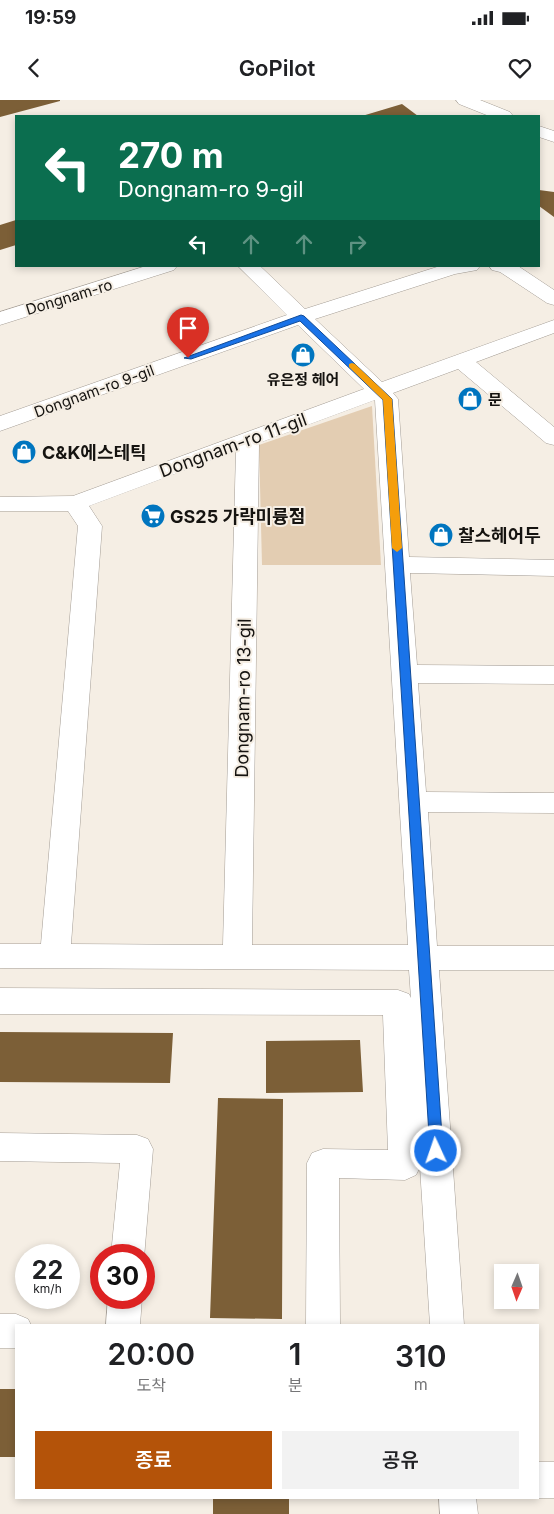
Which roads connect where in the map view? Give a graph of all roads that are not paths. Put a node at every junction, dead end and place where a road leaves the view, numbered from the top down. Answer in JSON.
{"nodes":[{"id":1,"x":465,"y":100,"type":"edge"},
{"id":2,"x":502,"y":115,"type":"edge"},
{"id":3,"x":540,"y":132,"type":"edge"},
{"id":4,"x":551,"y":145,"type":"edge"},
{"id":5,"x":164,"y":267,"type":"edge"},
{"id":6,"x":249,"y":267,"type":"edge"},
{"id":7,"x":464,"y":267,"type":"edge"},
{"id":8,"x":503,"y":267,"type":"edge"},
{"id":9,"x":554,"y":300,"type":"edge"},
{"id":10,"x":301,"y":317,"type":"junction"},
{"id":11,"x":0,"y":318,"type":"edge"},
{"id":12,"x":554,"y":326,"type":"edge"},
{"id":13,"x":461,"y":360,"type":"junction"},
{"id":14,"x":379,"y":392,"type":"junction"},
{"id":15,"x":0,"y":424,"type":"edge"},
{"id":16,"x":554,"y":438,"type":"edge"},
{"id":17,"x":248,"y":439,"type":"junction"},
{"id":18,"x":74,"y":503,"type":"junction"},
{"id":19,"x":0,"y":504,"type":"edge"},
{"id":20,"x":398,"y":565,"type":"junction"},
{"id":21,"x":554,"y":568,"type":"edge"},
{"id":22,"x":405,"y":674,"type":"junction"},
{"id":23,"x":554,"y":675,"type":"edge"},
{"id":24,"x":414,"y":802,"type":"junction"},
{"id":25,"x":554,"y":803,"type":"edge"},
{"id":26,"x":0,"y":956,"type":"edge"},
{"id":27,"x":54,"y":956,"type":"junction"},
{"id":28,"x":237,"y":957,"type":"junction"},
{"id":29,"x":424,"y":958,"type":"junction"},
{"id":30,"x":554,"y":958,"type":"edge"},
{"id":31,"x":0,"y":1001,"type":"edge"},
{"id":32,"x":0,"y":1147,"type":"edge"},
{"id":33,"x":129,"y":1244,"type":"edge"},
{"id":34,"x":124,"y":1309,"type":"edge"},
{"id":35,"x":123,"y":1324,"type":"edge"},
{"id":36,"x":323,"y":1324,"type":"edge"},
{"id":37,"x":447,"y":1324,"type":"edge"},
{"id":38,"x":0,"y":1331,"type":"edge"},
{"id":39,"x":15,"y":1331,"type":"edge"},
{"id":40,"x":539,"y":1480,"type":"edge"},
{"id":41,"x":554,"y":1480,"type":"edge"},
{"id":42,"x":458,"y":1499,"type":"edge"},
{"id":43,"x":459,"y":1514,"type":"edge"}],
"edges":[{"from":1,"to":2,"type":"street"},
{"from":3,"to":4,"type":"street"},
{"from":5,"to":11,"type":"street","name":"Dongnam-ro"},
{"from":6,"to":10,"type":"street"},
{"from":7,"to":10,"type":"street"},
{"from":8,"to":9,"type":"street"},
{"from":10,"to":14,"type":"street"},
{"from":10,"to":15,"type":"street","name":"Dongnam-ro 9-gil"},
{"from":12,"to":13,"type":"street","name":"Dongnam-ro 11-gil"},
{"from":13,"to":14,"type":"street","name":"Dongnam-ro 11-gil"},
{"from":13,"to":16,"type":"street"},
{"from":14,"to":17,"type":"street","name":"Dongnam-ro 11-gil"},
{"from":14,"to":20,"type":"street"},
{"from":17,"to":18,"type":"street","name":"Dongnam-ro 11-gil"},
{"from":17,"to":28,"type":"street","name":"Dongnam-ro 13-gil"},
{"from":18,"to":19,"type":"street","name":"Dongnam-ro 11-gil"},
{"from":18,"to":27,"type":"street"},
{"from":20,"to":21,"type":"street"},
{"from":20,"to":22,"type":"street"},
{"from":22,"to":23,"type":"street"},
{"from":22,"to":24,"type":"street"},
{"from":24,"to":25,"type":"street"},
{"from":24,"to":29,"type":"street"},
{"from":26,"to":27,"type":"street"},
{"from":27,"to":28,"type":"street"},
{"from":28,"to":29,"type":"street"},
{"from":29,"to":30,"type":"street"},
{"from":29,"to":37,"type":"street"},
{"from":31,"to":36,"type":"street"},
{"from":32,"to":33,"type":"street"},
{"from":34,"to":35,"type":"street"},
{"from":38,"to":39,"type":"street"},
{"from":40,"to":41,"type":"street"},
{"from":42,"to":43,"type":"street"}]}
